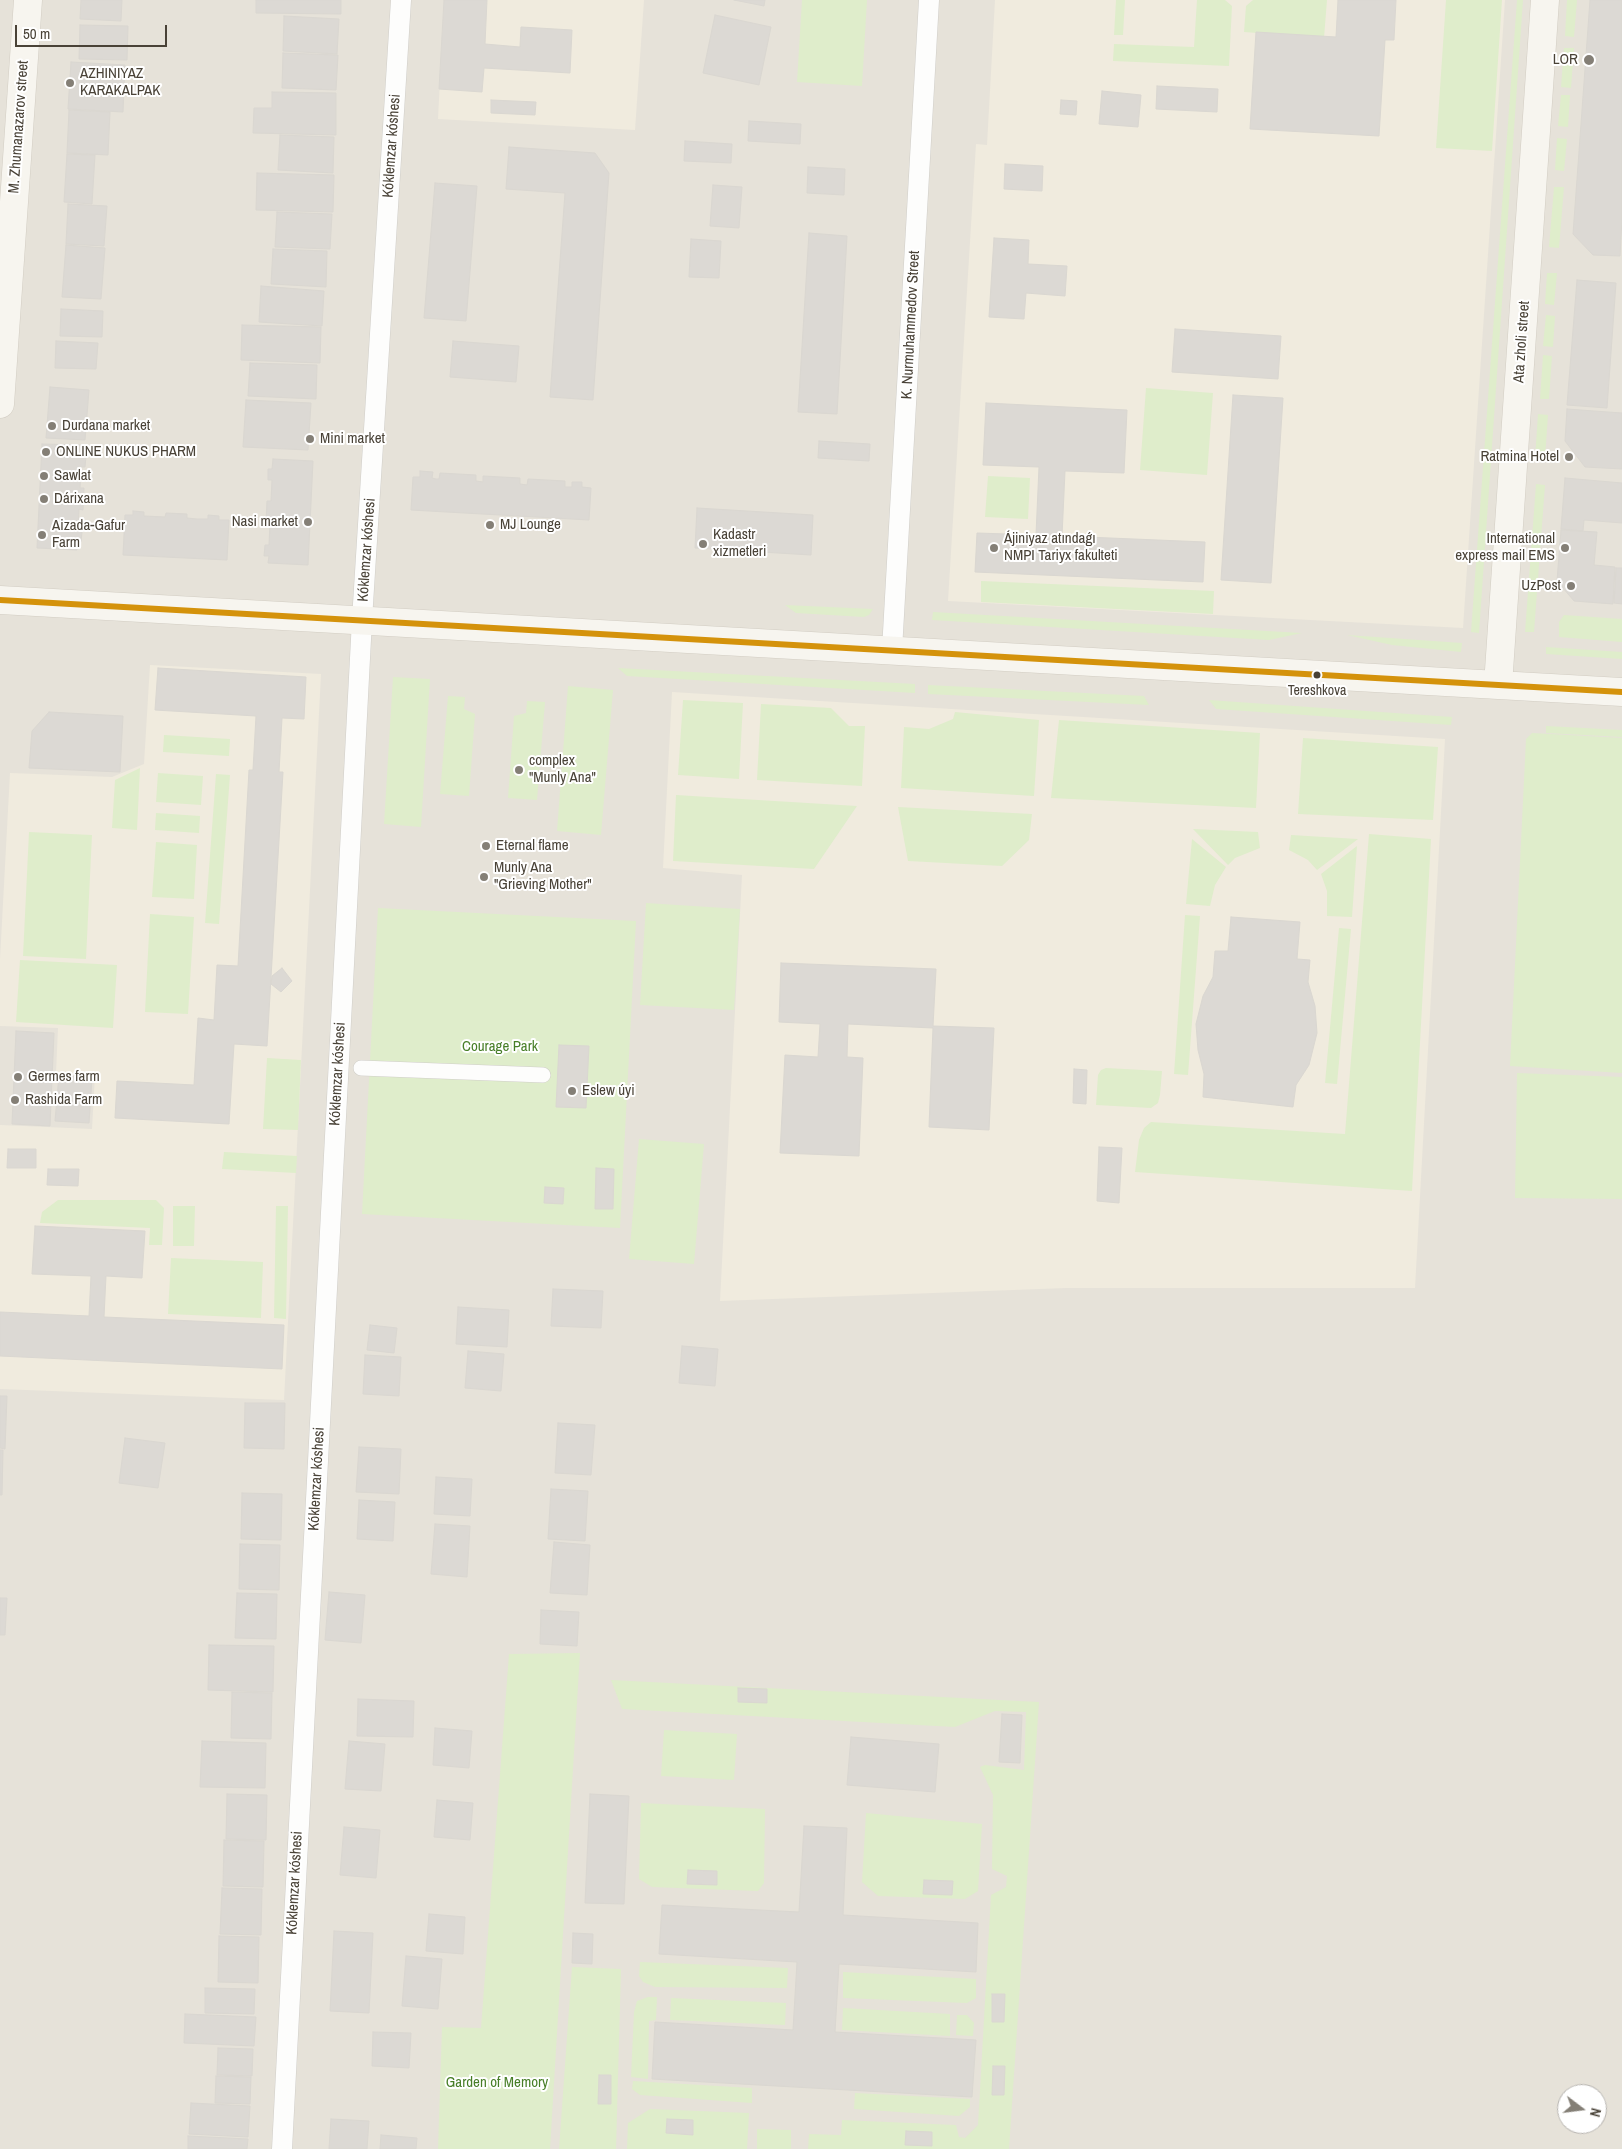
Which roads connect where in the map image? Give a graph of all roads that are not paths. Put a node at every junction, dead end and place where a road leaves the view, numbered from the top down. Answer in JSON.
{"nodes":[{"id":1,"x":28,"y":0,"type":"edge"},
{"id":2,"x":401,"y":0,"type":"edge"},
{"id":3,"x":929,"y":0,"type":"edge"},
{"id":4,"x":1545,"y":0,"type":"edge"},
{"id":5,"x":0,"y":404,"type":"edge"},
{"id":6,"x":0,"y":600,"type":"edge"},
{"id":7,"x":362,"y":620,"type":"junction"},
{"id":8,"x":892,"y":650,"type":"junction"},
{"id":9,"x":1498,"y":685,"type":"junction"},
{"id":10,"x":1622,"y":692,"type":"edge"},
{"id":11,"x":362,"y":1068,"type":"dead end"},
{"id":12,"x":543,"y":1075,"type":"dead end"},
{"id":13,"x":282,"y":2149,"type":"edge"}],
"edges":[{"from":1,"to":5,"type":"main road","name":"M. Zhumanazarov street"},
{"from":2,"to":7,"type":"street","name":"Kóklemzar kóshesi"},
{"from":3,"to":8,"type":"street","name":"K. Nurmuhammedov Street"},
{"from":4,"to":9,"type":"main road","name":"Ata zholi street"},
{"from":6,"to":7,"type":"main road"},
{"from":7,"to":8,"type":"main road"},
{"from":7,"to":13,"type":"street","name":"Kóklemzar kóshesi"},
{"from":8,"to":9,"type":"main road"},
{"from":9,"to":10,"type":"main road"},
{"from":11,"to":12,"type":"street"}]}
